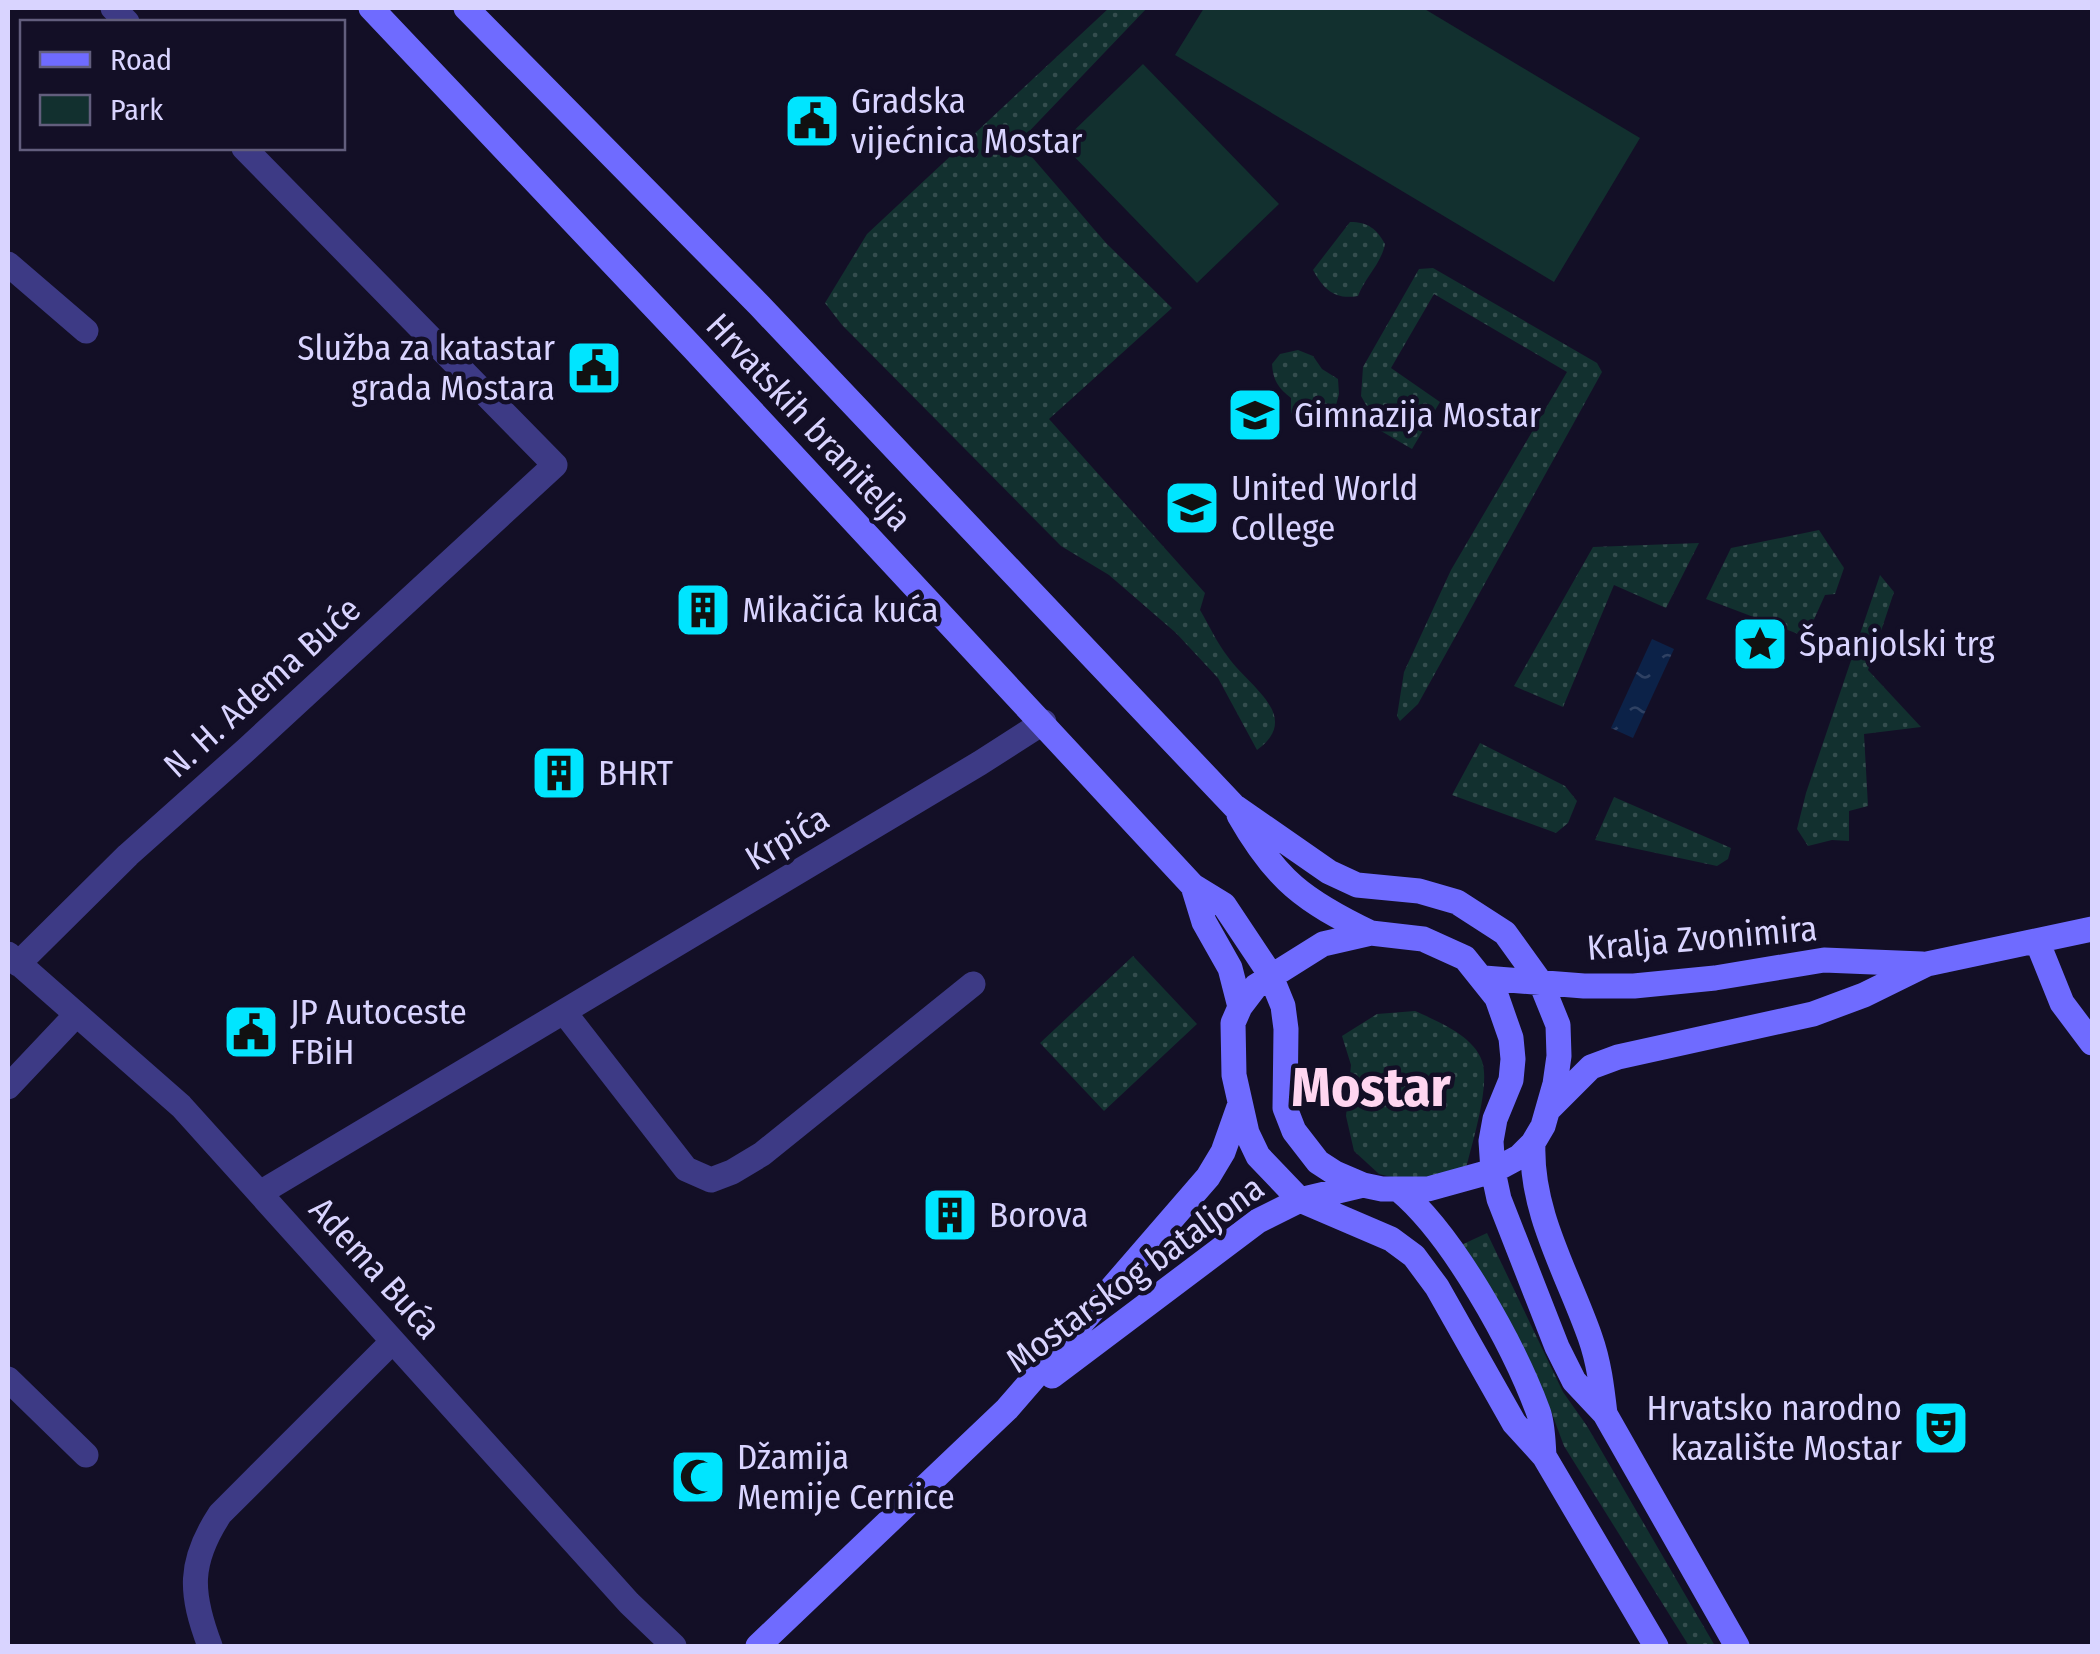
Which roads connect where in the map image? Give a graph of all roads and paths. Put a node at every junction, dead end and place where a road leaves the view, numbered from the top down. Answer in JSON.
{"nodes":[{"id":1,"x":371,"y":8,"type":"edge"},
{"id":2,"x":466,"y":8,"type":"edge"},
{"id":3,"x":246,"y":150,"type":"edge"},
{"id":4,"x":8,"y":264,"type":"edge"},
{"id":5,"x":86,"y":331,"type":"dead end"},
{"id":6,"x":1044,"y":722,"type":"junction"},
{"id":7,"x":1234,"y":806,"type":"junction"},
{"id":8,"x":1193,"y":886,"type":"junction"},
{"id":9,"x":2092,"y":930,"type":"edge"},
{"id":10,"x":1371,"y":933,"type":"junction"},
{"id":11,"x":2036,"y":941,"type":"junction"},
{"id":12,"x":13,"y":959,"type":"edge"},
{"id":13,"x":1927,"y":964,"type":"junction"},
{"id":14,"x":1270,"y":974,"type":"junction"},
{"id":15,"x":1484,"y":978,"type":"junction"},
{"id":16,"x":1541,"y":983,"type":"junction"},
{"id":17,"x":973,"y":984,"type":"dead end"},
{"id":18,"x":1240,"y":1007,"type":"junction"},
{"id":19,"x":564,"y":1012,"type":"junction"},
{"id":20,"x":76,"y":1015,"type":"junction"},
{"id":21,"x":2092,"y":1044,"type":"edge"},
{"id":22,"x":8,"y":1087,"type":"edge"},
{"id":23,"x":1240,"y":1104,"type":"junction"},
{"id":24,"x":1549,"y":1110,"type":"junction"},
{"id":25,"x":1533,"y":1144,"type":"junction"},
{"id":26,"x":1492,"y":1170,"type":"junction"},
{"id":27,"x":1363,"y":1185,"type":"junction"},
{"id":28,"x":1399,"y":1190,"type":"junction"},
{"id":29,"x":260,"y":1192,"type":"junction"},
{"id":30,"x":1300,"y":1200,"type":"junction"},
{"id":31,"x":393,"y":1341,"type":"junction"},
{"id":32,"x":8,"y":1379,"type":"edge"},
{"id":33,"x":1007,"y":1410,"type":"junction"},
{"id":34,"x":1605,"y":1414,"type":"junction"},
{"id":35,"x":86,"y":1456,"type":"dead end"},
{"id":36,"x":1544,"y":1456,"type":"junction"},
{"id":37,"x":210,"y":1646,"type":"edge"},
{"id":38,"x":674,"y":1646,"type":"edge"},
{"id":39,"x":758,"y":1646,"type":"edge"},
{"id":40,"x":1656,"y":1646,"type":"edge"},
{"id":41,"x":1737,"y":1646,"type":"edge"}],
"edges":[{"from":1,"to":6,"type":"main road","name":"Hrvatskih branitelja"},
{"from":2,"to":7,"type":"main road"},
{"from":3,"to":12,"type":"street","name":"N. H. Adema Buće"},
{"from":4,"to":5,"type":"street"},
{"from":6,"to":8,"type":"main road","name":"Hrvatskih branitelja"},
{"from":6,"to":19,"type":"street","name":"Krpića"},
{"from":7,"to":10,"type":"main road"},
{"from":7,"to":16,"type":"main road"},
{"from":8,"to":14,"type":"main road","name":"Hrvatskih branitelja"},
{"from":8,"to":18,"type":"main road","name":"Hrvatskih branitelja"},
{"from":9,"to":11,"type":"main road","name":"Kralja Zvonimira"},
{"from":10,"to":14,"type":"main road"},
{"from":10,"to":15,"type":"main road"},
{"from":11,"to":13,"type":"main road","name":"Kralja Zvonimira"},
{"from":11,"to":21,"type":"main road"},
{"from":12,"to":20,"type":"street","name":"Adema Buća"},
{"from":13,"to":16,"type":"main road","name":"Kralja Zvonimira"},
{"from":13,"to":24,"type":"main road","name":"Kralja Zvonimira"},
{"from":14,"to":18,"type":"main road"},
{"from":14,"to":27,"type":"main road"},
{"from":15,"to":16,"type":"main road","name":"Kralja Zvonimira"},
{"from":15,"to":26,"type":"main road"},
{"from":16,"to":24,"type":"main road"},
{"from":17,"to":19,"type":"street"},
{"from":18,"to":23,"type":"main road"},
{"from":19,"to":29,"type":"street","name":"Krpića"},
{"from":20,"to":22,"type":"street"},
{"from":20,"to":29,"type":"street","name":"Adema Buća"},
{"from":23,"to":30,"type":"main road"},
{"from":23,"to":33,"type":"main road","name":"Mostarskog bataljona"},
{"from":24,"to":25,"type":"main road"},
{"from":25,"to":26,"type":"main road"},
{"from":25,"to":34,"type":"main road"},
{"from":26,"to":28,"type":"main road"},
{"from":26,"to":34,"type":"main road"},
{"from":27,"to":28,"type":"main road"},
{"from":27,"to":30,"type":"main road","name":"Mostarskog bataljona"},
{"from":28,"to":36,"type":"main road"},
{"from":29,"to":31,"type":"street","name":"Adema Buća"},
{"from":30,"to":33,"type":"main road","name":"Mostarskog bataljona"},
{"from":30,"to":36,"type":"main road"},
{"from":31,"to":37,"type":"street"},
{"from":31,"to":38,"type":"street","name":"Adema Buća"},
{"from":32,"to":35,"type":"street"},
{"from":33,"to":39,"type":"main road","name":"Mostarskog bataljona"},
{"from":34,"to":41,"type":"main road"},
{"from":36,"to":40,"type":"main road"}]}
